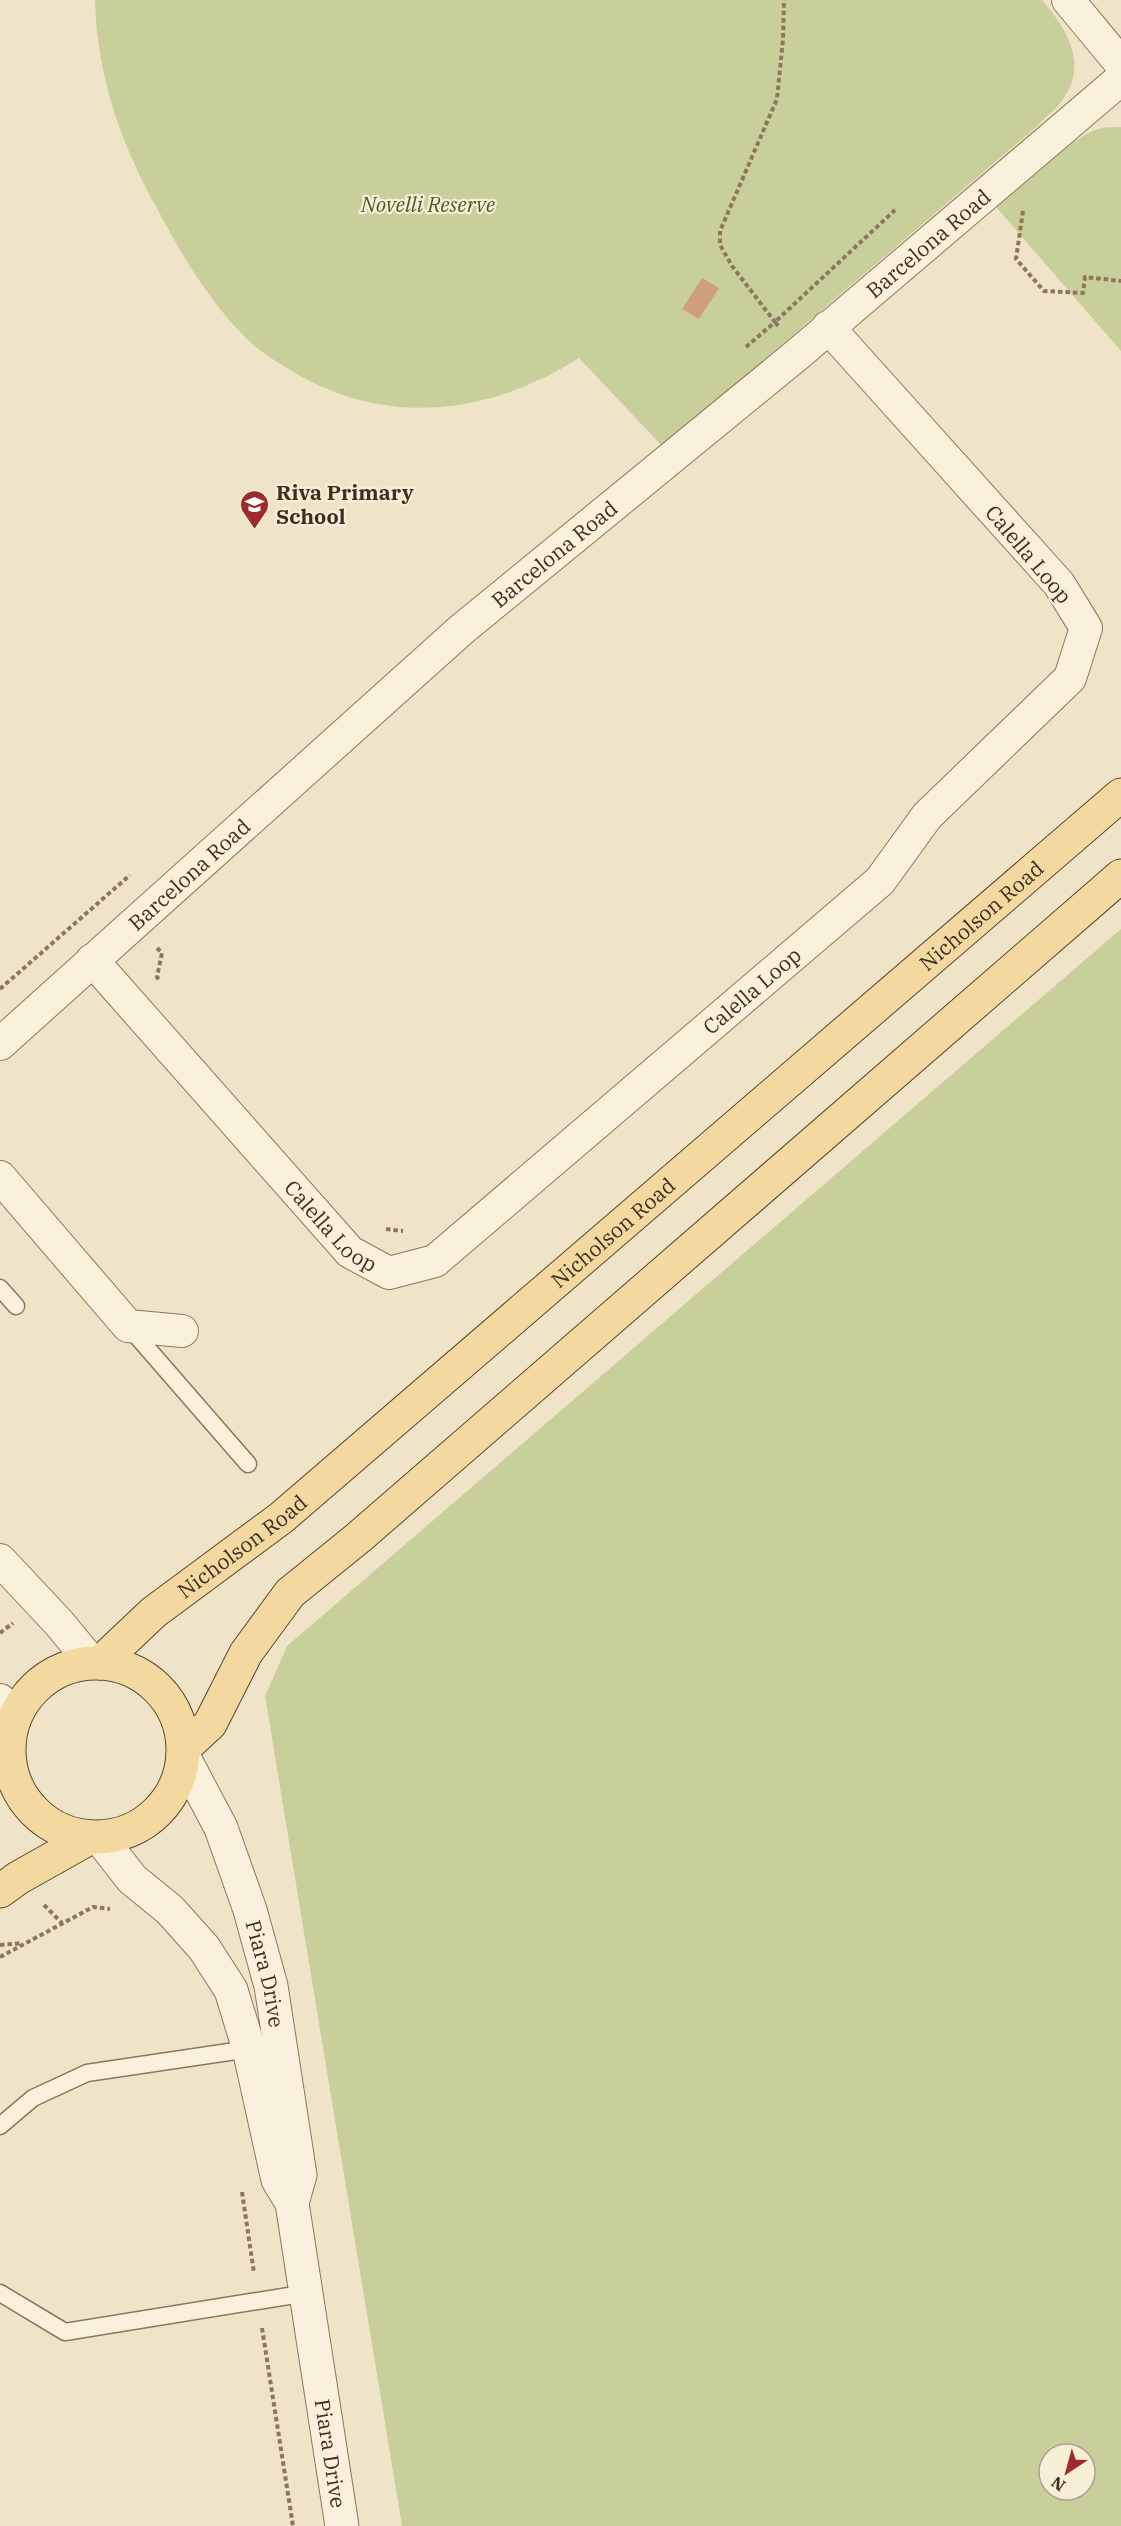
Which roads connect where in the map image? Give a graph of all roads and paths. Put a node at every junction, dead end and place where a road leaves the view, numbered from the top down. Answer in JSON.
{"nodes":[{"id":1,"x":784,"y":0,"type":"edge"},
{"id":2,"x":1068,"y":0,"type":"edge"},
{"id":3,"x":1121,"y":64,"type":"edge"},
{"id":4,"x":1121,"y":79,"type":"edge"},
{"id":5,"x":895,"y":210,"type":"dead end"},
{"id":6,"x":1023,"y":211,"type":"dead end"},
{"id":7,"x":1121,"y":280,"type":"edge"},
{"id":8,"x":775,"y":322,"type":"junction"},
{"id":9,"x":828,"y":327,"type":"junction"},
{"id":10,"x":798,"y":354,"type":"junction"},
{"id":11,"x":1121,"y":795,"type":"edge"},
{"id":12,"x":1121,"y":876,"type":"edge"},
{"id":13,"x":109,"y":894,"type":"dead end"},
{"id":14,"x":134,"y":922,"type":"junction"},
{"id":15,"x":92,"y":960,"type":"junction"},
{"id":16,"x":165,"y":986,"type":"dead end"},
{"id":17,"x":0,"y":1044,"type":"edge"},
{"id":18,"x":0,"y":1177,"type":"edge"},
{"id":19,"x":384,"y":1229,"type":"dead end"},
{"id":20,"x":407,"y":1232,"type":"dead end"},
{"id":21,"x":0,"y":1288,"type":"edge"},
{"id":22,"x":15,"y":1306,"type":"dead end"},
{"id":23,"x":128,"y":1326,"type":"junction"},
{"id":24,"x":182,"y":1331,"type":"dead end"},
{"id":25,"x":248,"y":1464,"type":"dead end"},
{"id":26,"x":0,"y":1560,"type":"edge"},
{"id":27,"x":96,"y":1663,"type":"junction"},
{"id":28,"x":0,"y":1700,"type":"edge"},
{"id":29,"x":6,"y":1750,"type":"edge"},
{"id":30,"x":183,"y":1752,"type":"junction"},
{"id":31,"x":96,"y":1838,"type":"junction"},
{"id":32,"x":0,"y":1891,"type":"edge"},
{"id":33,"x":112,"y":1910,"type":"dead end"},
{"id":34,"x":26,"y":1943,"type":"junction"},
{"id":35,"x":0,"y":1945,"type":"edge"},
{"id":36,"x":0,"y":1957,"type":"edge"},
{"id":37,"x":249,"y":2049,"type":"junction"},
{"id":38,"x":0,"y":2126,"type":"edge"},
{"id":39,"x":240,"y":2183,"type":"dead end"},
{"id":40,"x":292,"y":2203,"type":"junction"},
{"id":41,"x":0,"y":2293,"type":"edge"},
{"id":42,"x":307,"y":2293,"type":"junction"},
{"id":43,"x":258,"y":2301,"type":"junction"},
{"id":44,"x":292,"y":2526,"type":"edge"},
{"id":45,"x":342,"y":2526,"type":"edge"}],
"edges":[{"from":1,"to":8,"type":"path"},
{"from":2,"to":3,"type":"street"},
{"from":4,"to":9,"type":"street","name":"Barcelona Road"},
{"from":5,"to":8,"type":"path"},
{"from":6,"to":7,"type":"path"},
{"from":8,"to":10,"type":"path"},
{"from":9,"to":10,"type":"street","name":"Barcelona Road"},
{"from":9,"to":15,"type":"street","name":"Calella Loop"},
{"from":10,"to":14,"type":"street","name":"Barcelona Road"},
{"from":11,"to":27,"type":"main road","name":"Nicholson Road"},
{"from":12,"to":30,"type":"main road"},
{"from":13,"to":14,"type":"path"},
{"from":14,"to":15,"type":"street","name":"Barcelona Road"},
{"from":14,"to":16,"type":"path"},
{"from":15,"to":17,"type":"street","name":"Barcelona Road"},
{"from":18,"to":23,"type":"street"},
{"from":19,"to":20,"type":"path"},
{"from":21,"to":22,"type":"lane"},
{"from":23,"to":24,"type":"street"},
{"from":23,"to":25,"type":"lane"},
{"from":26,"to":27,"type":"street"},
{"from":27,"to":29,"type":"main road"},
{"from":27,"to":30,"type":"main road"},
{"from":28,"to":29,"type":"street"},
{"from":29,"to":31,"type":"main road"},
{"from":30,"to":31,"type":"main road"},
{"from":30,"to":40,"type":"street","name":"Piara Drive"},
{"from":31,"to":32,"type":"main road"},
{"from":31,"to":37,"type":"street","name":"Piara Drive"},
{"from":33,"to":34,"type":"path"},
{"from":34,"to":35,"type":"path"},
{"from":34,"to":36,"type":"path"},
{"from":37,"to":38,"type":"lane"},
{"from":37,"to":40,"type":"street","name":"Piara Drive"},
{"from":39,"to":43,"type":"path"},
{"from":40,"to":42,"type":"street","name":"Piara Drive"},
{"from":41,"to":43,"type":"lane"},
{"from":42,"to":43,"type":"lane"},
{"from":42,"to":45,"type":"street","name":"Piara Drive"},
{"from":43,"to":44,"type":"path"}]}
